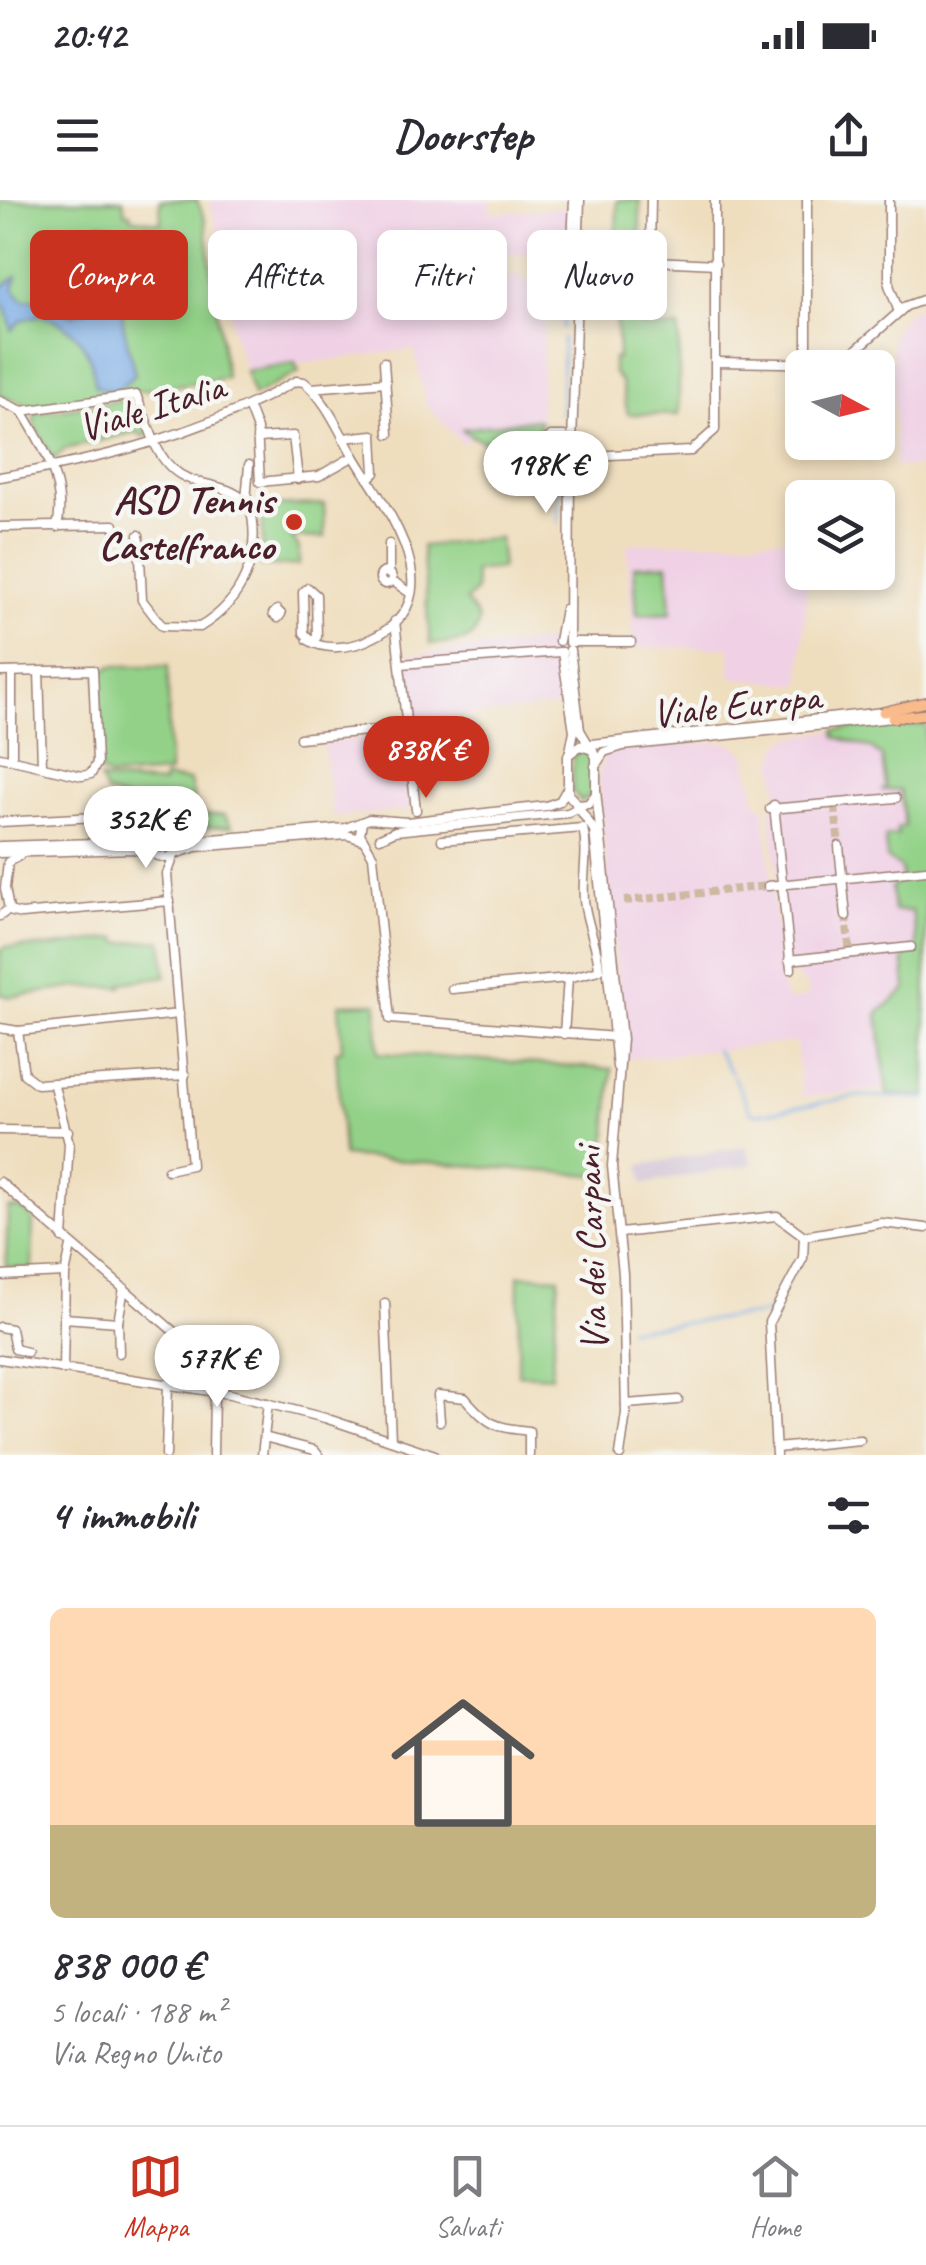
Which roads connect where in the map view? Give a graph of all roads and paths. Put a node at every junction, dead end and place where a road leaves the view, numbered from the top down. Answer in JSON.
{"nodes":[{"id":1,"x":577,"y":200,"type":"edge"},
{"id":2,"x":650,"y":200,"type":"edge"},
{"id":3,"x":716,"y":200,"type":"edge"},
{"id":4,"x":807,"y":200,"type":"edge"},
{"id":5,"x":889,"y":200,"type":"edge"},
{"id":6,"x":716,"y":264,"type":"junction"},
{"id":7,"x":926,"y":300,"type":"edge"},
{"id":8,"x":899,"y":312,"type":"junction"},
{"id":9,"x":807,"y":350,"type":"edge"},
{"id":10,"x":859,"y":350,"type":"edge"},
{"id":11,"x":384,"y":362,"type":"dead end"},
{"id":12,"x":785,"y":366,"type":"edge"},
{"id":13,"x":717,"y":367,"type":"junction"},
{"id":14,"x":386,"y":382,"type":"junction"},
{"id":15,"x":312,"y":388,"type":"junction"},
{"id":16,"x":0,"y":401,"type":"edge"},
{"id":17,"x":249,"y":408,"type":"junction"},
{"id":18,"x":22,"y":412,"type":"junction"},
{"id":19,"x":389,"y":434,"type":"dead end"},
{"id":20,"x":560,"y":435,"type":"junction"},
{"id":21,"x":258,"y":438,"type":"junction"},
{"id":22,"x":343,"y":438,"type":"junction"},
{"id":23,"x":153,"y":440,"type":"junction"},
{"id":24,"x":573,"y":445,"type":"junction"},
{"id":25,"x":354,"y":456,"type":"junction"},
{"id":26,"x":592,"y":456,"type":"junction"},
{"id":27,"x":572,"y":462,"type":"junction"},
{"id":28,"x":248,"y":465,"type":"dead end"},
{"id":29,"x":51,"y":468,"type":"junction"},
{"id":30,"x":554,"y":469,"type":"junction"},
{"id":31,"x":0,"y":477,"type":"edge"},
{"id":32,"x":298,"y":479,"type":"junction"},
{"id":33,"x":368,"y":480,"type":"junction"},
{"id":34,"x":246,"y":501,"type":"junction"},
{"id":35,"x":114,"y":525,"type":"dead end"},
{"id":36,"x":0,"y":527,"type":"edge"},
{"id":37,"x":57,"y":528,"type":"junction"},
{"id":38,"x":139,"y":535,"type":"dead end"},
{"id":39,"x":390,"y":544,"type":"dead end"},
{"id":40,"x":566,"y":546,"type":"junction"},
{"id":41,"x":392,"y":580,"type":"junction"},
{"id":42,"x":412,"y":581,"type":"junction"},
{"id":43,"x":410,"y":593,"type":"junction"},
{"id":44,"x":282,"y":614,"type":"dead end"},
{"id":45,"x":304,"y":614,"type":"junction"},
{"id":46,"x":395,"y":620,"type":"junction"},
{"id":47,"x":317,"y":633,"type":"junction"},
{"id":48,"x":308,"y":640,"type":"junction"},
{"id":49,"x":631,"y":642,"type":"dead end"},
{"id":50,"x":329,"y":646,"type":"junction"},
{"id":51,"x":565,"y":646,"type":"junction"},
{"id":52,"x":402,"y":664,"type":"junction"},
{"id":53,"x":39,"y":671,"type":"junction"},
{"id":54,"x":0,"y":672,"type":"edge"},
{"id":55,"x":12,"y":672,"type":"junction"},
{"id":56,"x":926,"y":711,"type":"edge"},
{"id":57,"x":888,"y":715,"type":"junction"},
{"id":58,"x":405,"y":727,"type":"junction"},
{"id":59,"x":582,"y":734,"type":"junction"},
{"id":60,"x":300,"y":738,"type":"dead end"},
{"id":61,"x":608,"y":740,"type":"junction"},
{"id":62,"x":588,"y":746,"type":"junction"},
{"id":63,"x":570,"y":751,"type":"junction"},
{"id":64,"x":0,"y":757,"type":"edge"},
{"id":65,"x":12,"y":757,"type":"junction"},
{"id":66,"x":42,"y":765,"type":"junction"},
{"id":67,"x":595,"y":766,"type":"junction"},
{"id":68,"x":568,"y":787,"type":"junction"},
{"id":69,"x":596,"y":791,"type":"junction"},
{"id":70,"x":896,"y":798,"type":"dead end"},
{"id":71,"x":579,"y":806,"type":"junction"},
{"id":72,"x":416,"y":810,"type":"junction"},
{"id":73,"x":568,"y":813,"type":"junction"},
{"id":74,"x":470,"y":814,"type":"junction"},
{"id":75,"x":97,"y":817,"type":"dead end"},
{"id":76,"x":589,"y":819,"type":"junction"},
{"id":77,"x":378,"y":821,"type":"junction"},
{"id":78,"x":0,"y":822,"type":"edge"},
{"id":79,"x":362,"y":822,"type":"junction"},
{"id":80,"x":390,"y":823,"type":"junction"},
{"id":81,"x":174,"y":833,"type":"junction"},
{"id":82,"x":157,"y":834,"type":"junction"},
{"id":83,"x":379,"y":838,"type":"junction"},
{"id":84,"x":442,"y":840,"type":"dead end"},
{"id":85,"x":365,"y":841,"type":"junction"},
{"id":86,"x":839,"y":846,"type":"tunnel mouth"},
{"id":87,"x":0,"y":850,"type":"edge"},
{"id":88,"x":69,"y":852,"type":"junction"},
{"id":89,"x":174,"y":855,"type":"junction"},
{"id":90,"x":158,"y":856,"type":"junction"},
{"id":91,"x":373,"y":856,"type":"junction"},
{"id":92,"x":926,"y":870,"type":"edge"},
{"id":93,"x":168,"y":874,"type":"junction"},
{"id":94,"x":842,"y":879,"type":"junction"},
{"id":95,"x":782,"y":885,"type":"junction"},
{"id":96,"x":768,"y":886,"type":"tunnel mouth"},
{"id":97,"x":2,"y":887,"type":"edge"},
{"id":98,"x":170,"y":901,"type":"junction"},
{"id":99,"x":4,"y":914,"type":"edge"},
{"id":100,"x":785,"y":915,"type":"junction"},
{"id":101,"x":846,"y":916,"type":"tunnel mouth"},
{"id":102,"x":772,"y":917,"type":"dead end"},
{"id":103,"x":911,"y":947,"type":"dead end"},
{"id":104,"x":568,"y":978,"type":"junction"},
{"id":105,"x":610,"y":979,"type":"junction"},
{"id":106,"x":452,"y":990,"type":"dead end"},
{"id":107,"x":180,"y":1014,"type":"junction"},
{"id":108,"x":620,"y":1015,"type":"junction"},
{"id":109,"x":0,"y":1028,"type":"edge"},
{"id":110,"x":18,"y":1030,"type":"junction"},
{"id":111,"x":564,"y":1034,"type":"junction"},
{"id":112,"x":618,"y":1035,"type":"junction"},
{"id":113,"x":185,"y":1075,"type":"junction"},
{"id":114,"x":57,"y":1085,"type":"junction"},
{"id":115,"x":618,"y":1092,"type":"junction"},
{"id":116,"x":0,"y":1130,"type":"edge"},
{"id":117,"x":68,"y":1131,"type":"junction"},
{"id":118,"x":168,"y":1170,"type":"dead end"},
{"id":119,"x":0,"y":1182,"type":"edge"},
{"id":120,"x":926,"y":1228,"type":"edge"},
{"id":121,"x":620,"y":1232,"type":"junction"},
{"id":122,"x":804,"y":1236,"type":"junction"},
{"id":123,"x":63,"y":1238,"type":"junction"},
{"id":124,"x":72,"y":1246,"type":"junction"},
{"id":125,"x":65,"y":1273,"type":"junction"},
{"id":126,"x":0,"y":1276,"type":"edge"},
{"id":127,"x":124,"y":1288,"type":"junction"},
{"id":128,"x":385,"y":1303,"type":"dead end"},
{"id":129,"x":64,"y":1318,"type":"junction"},
{"id":130,"x":118,"y":1322,"type":"junction"},
{"id":131,"x":0,"y":1328,"type":"edge"},
{"id":132,"x":27,"y":1352,"type":"dead end"},
{"id":133,"x":118,"y":1353,"type":"dead end"},
{"id":134,"x":0,"y":1359,"type":"edge"},
{"id":135,"x":64,"y":1369,"type":"junction"},
{"id":136,"x":168,"y":1384,"type":"junction"},
{"id":137,"x":214,"y":1390,"type":"junction"},
{"id":138,"x":678,"y":1400,"type":"dead end"},
{"id":139,"x":268,"y":1403,"type":"junction"},
{"id":140,"x":626,"y":1404,"type":"junction"},
{"id":141,"x":440,"y":1421,"type":"dead end"},
{"id":142,"x":264,"y":1437,"type":"junction"},
{"id":143,"x":391,"y":1440,"type":"junction"},
{"id":144,"x":860,"y":1440,"type":"dead end"},
{"id":145,"x":776,"y":1451,"type":"edge"},
{"id":146,"x":166,"y":1455,"type":"edge"},
{"id":147,"x":213,"y":1455,"type":"edge"},
{"id":148,"x":262,"y":1455,"type":"edge"},
{"id":149,"x":318,"y":1455,"type":"edge"},
{"id":150,"x":435,"y":1455,"type":"edge"},
{"id":151,"x":529,"y":1455,"type":"edge"},
{"id":152,"x":620,"y":1455,"type":"edge"}],
"edges":[{"from":1,"to":20,"type":"street"},
{"from":1,"to":24,"type":"street"},
{"from":2,"to":6,"type":"street"},
{"from":3,"to":6,"type":"street"},
{"from":4,"to":9,"type":"street"},
{"from":5,"to":8,"type":"street"},
{"from":6,"to":13,"type":"street"},
{"from":7,"to":8,"type":"street"},
{"from":8,"to":10,"type":"street"},
{"from":11,"to":14,"type":"street"},
{"from":12,"to":13,"type":"street"},
{"from":13,"to":26,"type":"street"},
{"from":14,"to":15,"type":"street"},
{"from":14,"to":19,"type":"street"},
{"from":15,"to":17,"type":"street","name":"Viale Italia"},
{"from":15,"to":22,"type":"street"},
{"from":16,"to":18,"type":"street"},
{"from":17,"to":21,"type":"street"},
{"from":17,"to":23,"type":"street","name":"Viale Italia"},
{"from":18,"to":23,"type":"street"},
{"from":18,"to":29,"type":"street"},
{"from":20,"to":24,"type":"street"},
{"from":20,"to":30,"type":"street"},
{"from":21,"to":32,"type":"street"},
{"from":21,"to":32,"type":"street"},
{"from":22,"to":25,"type":"street"},
{"from":22,"to":33,"type":"street"},
{"from":23,"to":29,"type":"street","name":"Viale Italia"},
{"from":23,"to":34,"type":"street"},
{"from":24,"to":26,"type":"street"},
{"from":24,"to":27,"type":"street"},
{"from":25,"to":32,"type":"street"},
{"from":25,"to":33,"type":"street"},
{"from":26,"to":27,"type":"street"},
{"from":27,"to":30,"type":"street"},
{"from":27,"to":40,"type":"street"},
{"from":28,"to":34,"type":"street"},
{"from":29,"to":31,"type":"street","name":"Viale Italia"},
{"from":29,"to":37,"type":"street"},
{"from":30,"to":40,"type":"street"},
{"from":33,"to":42,"type":"street"},
{"from":34,"to":38,"type":"street"},
{"from":35,"to":37,"type":"street"},
{"from":36,"to":37,"type":"street"},
{"from":39,"to":41,"type":"street"},
{"from":40,"to":51,"type":"street"},
{"from":41,"to":42,"type":"street"},
{"from":41,"to":43,"type":"street"},
{"from":42,"to":43,"type":"street"},
{"from":43,"to":46,"type":"street"},
{"from":44,"to":45,"type":"street"},
{"from":45,"to":47,"type":"street"},
{"from":45,"to":48,"type":"street"},
{"from":46,"to":50,"type":"street"},
{"from":46,"to":52,"type":"street"},
{"from":47,"to":48,"type":"street"},
{"from":47,"to":50,"type":"street"},
{"from":48,"to":50,"type":"street"},
{"from":49,"to":51,"type":"street"},
{"from":51,"to":52,"type":"street"},
{"from":51,"to":59,"type":"street"},
{"from":51,"to":63,"type":"street"},
{"from":52,"to":58,"type":"street"},
{"from":53,"to":55,"type":"street"},
{"from":53,"to":66,"type":"street"},
{"from":53,"to":66,"type":"street"},
{"from":54,"to":55,"type":"street"},
{"from":55,"to":65,"type":"street"},
{"from":56,"to":57,"type":"main road"},
{"from":56,"to":57,"type":"main road"},
{"from":57,"to":61,"type":"street","name":"Viale Europa"},
{"from":57,"to":67,"type":"street","name":"Viale Europa"},
{"from":58,"to":60,"type":"street"},
{"from":58,"to":72,"type":"street"},
{"from":59,"to":61,"type":"street"},
{"from":59,"to":62,"type":"street"},
{"from":61,"to":62,"type":"street","name":"Viale Europa"},
{"from":62,"to":63,"type":"street","name":"Viale Europa"},
{"from":62,"to":67,"type":"street","name":"Via dei Carpani"},
{"from":63,"to":68,"type":"street"},
{"from":64,"to":65,"type":"street"},
{"from":65,"to":66,"type":"street"},
{"from":67,"to":69,"type":"street","name":"Via dei Carpani"},
{"from":68,"to":71,"type":"street"},
{"from":68,"to":74,"type":"street"},
{"from":69,"to":71,"type":"street"},
{"from":69,"to":108,"type":"street","name":"Via dei Carpani"},
{"from":70,"to":95,"type":"street"},
{"from":71,"to":73,"type":"street"},
{"from":71,"to":76,"type":"street"},
{"from":72,"to":74,"type":"street"},
{"from":72,"to":80,"type":"street"},
{"from":73,"to":76,"type":"street"},
{"from":73,"to":83,"type":"street"},
{"from":74,"to":80,"type":"street"},
{"from":75,"to":78,"type":"street"},
{"from":76,"to":105,"type":"street","name":"Via dei Carpani"},
{"from":77,"to":79,"type":"street"},
{"from":77,"to":80,"type":"street"},
{"from":77,"to":83,"type":"street"},
{"from":79,"to":81,"type":"street"},
{"from":79,"to":85,"type":"street"},
{"from":81,"to":82,"type":"street"},
{"from":81,"to":89,"type":"street"},
{"from":82,"to":87,"type":"street"},
{"from":82,"to":90,"type":"street"},
{"from":83,"to":85,"type":"street"},
{"from":83,"to":91,"type":"street"},
{"from":84,"to":104,"type":"street"},
{"from":85,"to":89,"type":"street"},
{"from":85,"to":91,"type":"street"},
{"from":86,"to":94,"type":"street"},
{"from":87,"to":88,"type":"street"},
{"from":88,"to":90,"type":"street"},
{"from":88,"to":97,"type":"street"},
{"from":89,"to":90,"type":"street"},
{"from":89,"to":93,"type":"street"},
{"from":90,"to":93,"type":"street"},
{"from":91,"to":111,"type":"street"},
{"from":92,"to":94,"type":"street"},
{"from":93,"to":98,"type":"street"},
{"from":94,"to":95,"type":"street"},
{"from":94,"to":101,"type":"street"},
{"from":95,"to":96,"type":"street"},
{"from":95,"to":100,"type":"street"},
{"from":97,"to":99,"type":"street"},
{"from":98,"to":99,"type":"street"},
{"from":98,"to":107,"type":"street"},
{"from":100,"to":102,"type":"street"},
{"from":100,"to":103,"type":"street"},
{"from":104,"to":106,"type":"street"},
{"from":104,"to":111,"type":"street"},
{"from":105,"to":108,"type":"street","name":"Via dei Carpani"},
{"from":105,"to":112,"type":"street","name":"Via dei Carpani"},
{"from":107,"to":110,"type":"street"},
{"from":107,"to":113,"type":"street"},
{"from":108,"to":112,"type":"street","name":"Via dei Carpani"},
{"from":109,"to":110,"type":"street"},
{"from":110,"to":114,"type":"street"},
{"from":111,"to":112,"type":"street"},
{"from":112,"to":115,"type":"street","name":"Via dei Carpani"},
{"from":112,"to":115,"type":"street","name":"Via dei Carpani"},
{"from":113,"to":114,"type":"street"},
{"from":113,"to":118,"type":"street"},
{"from":114,"to":117,"type":"street"},
{"from":115,"to":121,"type":"street","name":"Via dei Carpani"},
{"from":116,"to":117,"type":"street"},
{"from":117,"to":123,"type":"street"},
{"from":119,"to":123,"type":"street"},
{"from":120,"to":122,"type":"street"},
{"from":121,"to":122,"type":"street"},
{"from":121,"to":140,"type":"street","name":"Via dei Carpani"},
{"from":122,"to":145,"type":"street"},
{"from":123,"to":124,"type":"street"},
{"from":124,"to":125,"type":"street"},
{"from":124,"to":127,"type":"street"},
{"from":125,"to":126,"type":"street"},
{"from":125,"to":129,"type":"street"},
{"from":127,"to":130,"type":"street"},
{"from":127,"to":137,"type":"street"},
{"from":128,"to":143,"type":"street"},
{"from":129,"to":130,"type":"street"},
{"from":129,"to":135,"type":"street"},
{"from":130,"to":133,"type":"street"},
{"from":131,"to":132,"type":"street"},
{"from":134,"to":135,"type":"street"},
{"from":135,"to":136,"type":"street"},
{"from":136,"to":137,"type":"street"},
{"from":136,"to":146,"type":"street"},
{"from":137,"to":139,"type":"street"},
{"from":137,"to":147,"type":"street"},
{"from":138,"to":140,"type":"street","name":"Via dei Carpani"},
{"from":139,"to":142,"type":"street"},
{"from":139,"to":143,"type":"street"},
{"from":140,"to":152,"type":"street","name":"Via dei Carpani"},
{"from":141,"to":151,"type":"street"},
{"from":142,"to":148,"type":"street"},
{"from":142,"to":149,"type":"street"},
{"from":143,"to":150,"type":"street"},
{"from":144,"to":145,"type":"street"}]}
